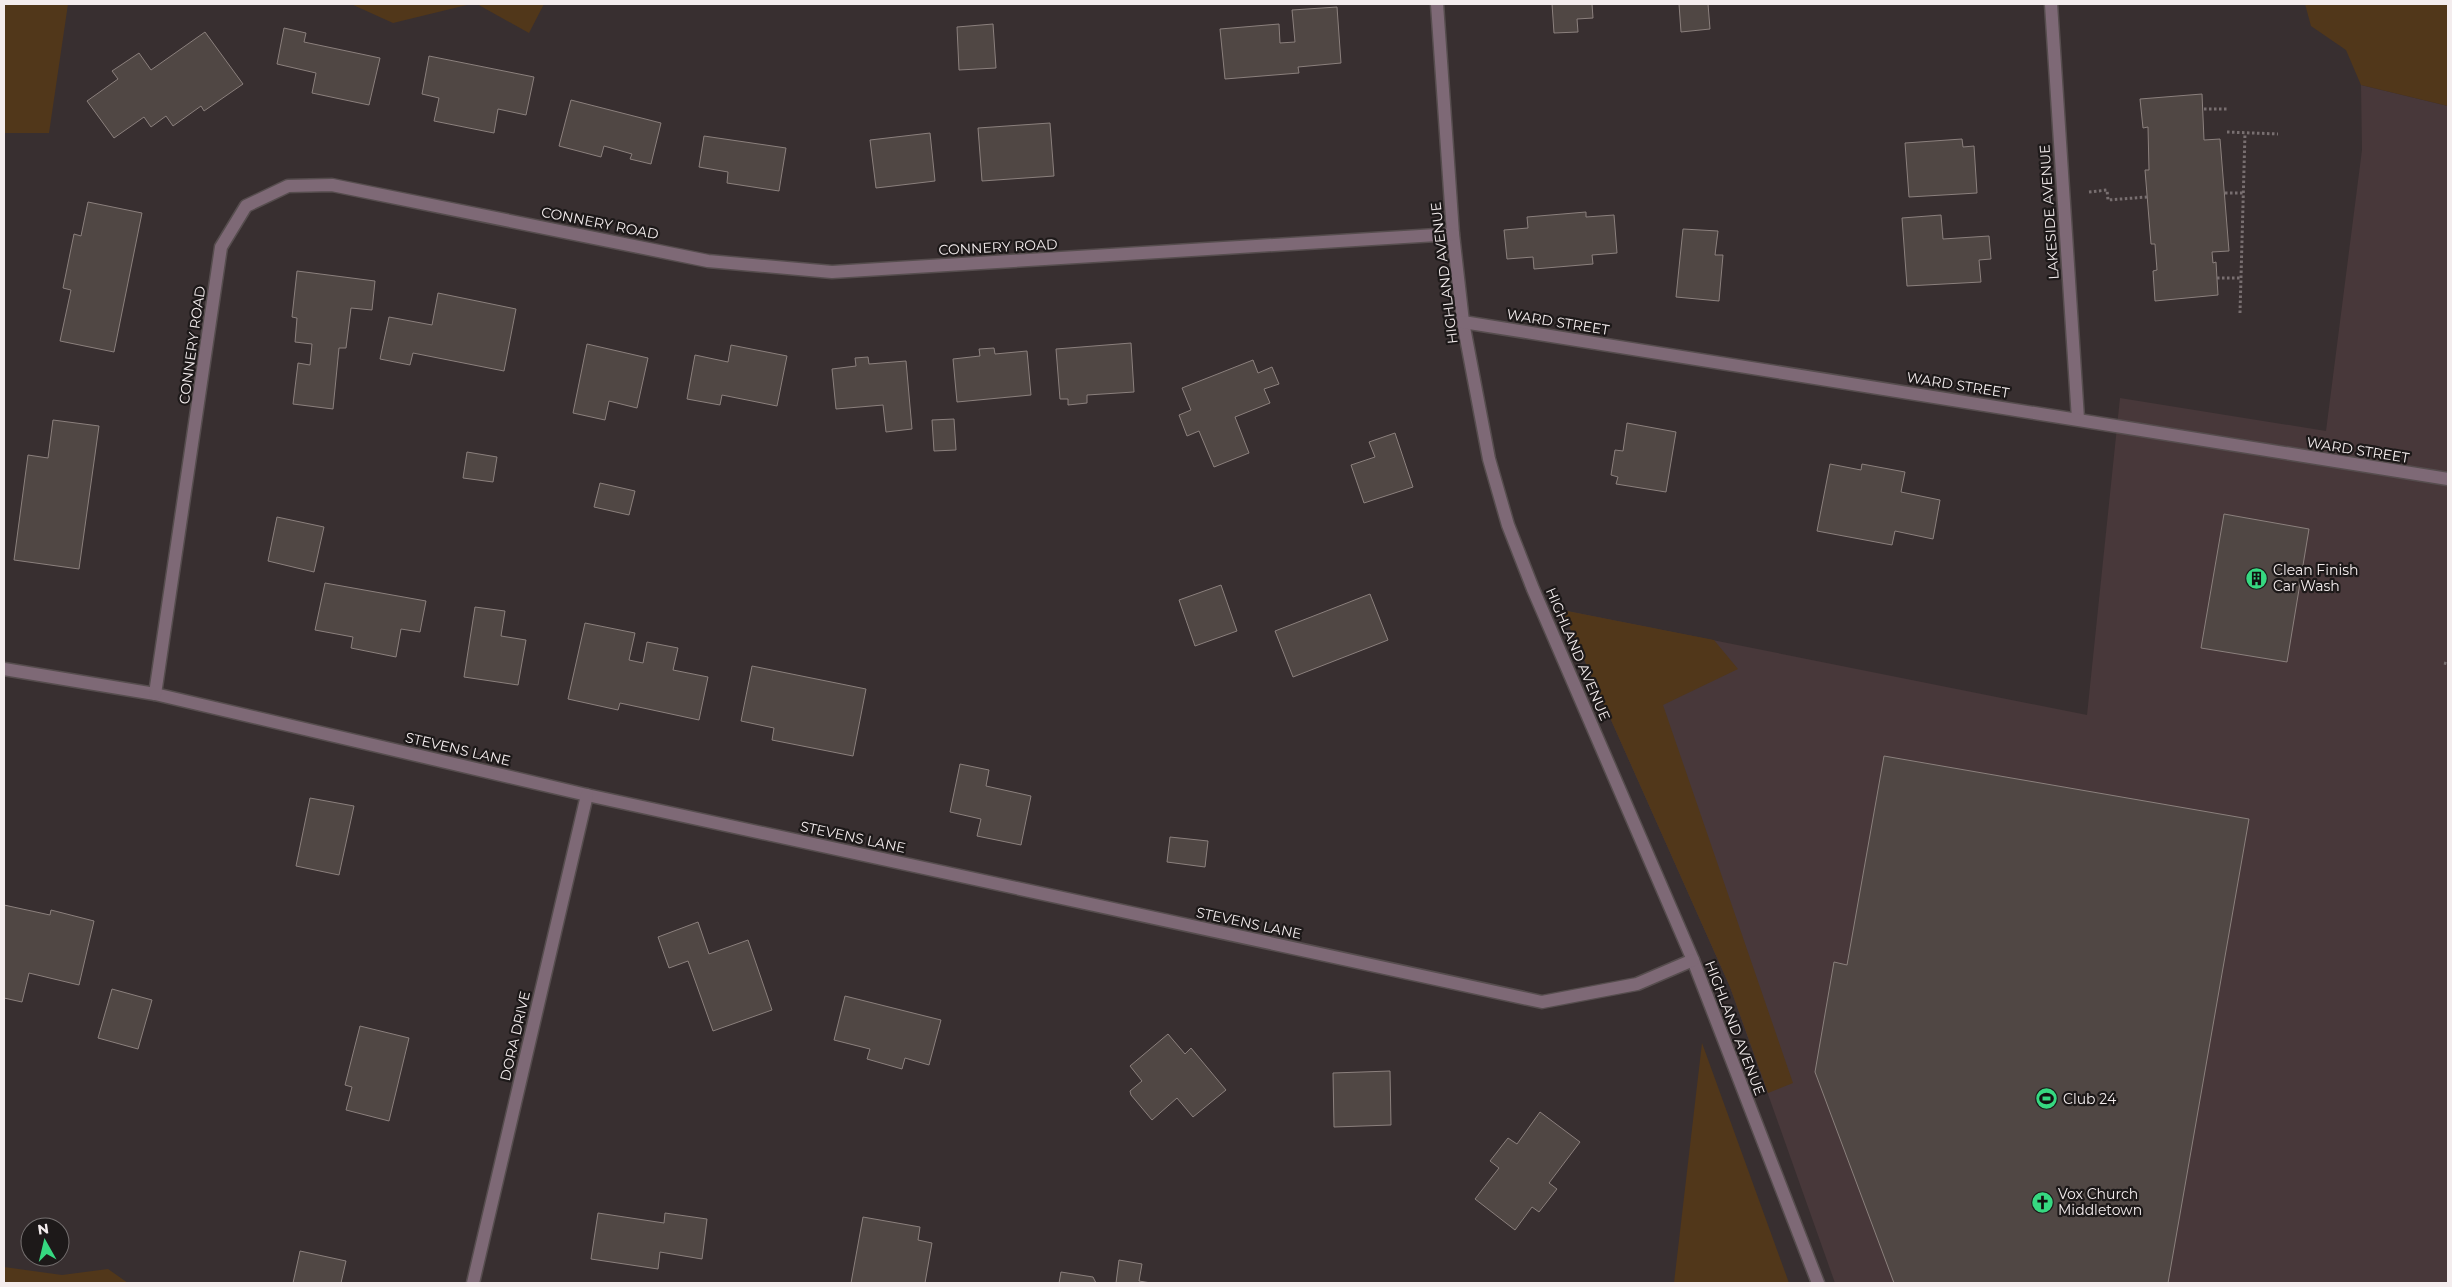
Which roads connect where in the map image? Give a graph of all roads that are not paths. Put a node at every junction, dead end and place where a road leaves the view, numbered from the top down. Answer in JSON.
{"nodes":[{"id":1,"x":1438,"y":4,"type":"edge"},
{"id":2,"x":2051,"y":4,"type":"edge"},
{"id":3,"x":1453,"y":234,"type":"junction"},
{"id":4,"x":1463,"y":322,"type":"junction"},
{"id":5,"x":2078,"y":419,"type":"junction"},
{"id":6,"x":2448,"y":479,"type":"edge"},
{"id":7,"x":4,"y":669,"type":"edge"},
{"id":8,"x":155,"y":694,"type":"junction"},
{"id":9,"x":587,"y":795,"type":"junction"},
{"id":10,"x":1693,"y":960,"type":"junction"},
{"id":11,"x":473,"y":1283,"type":"edge"},
{"id":12,"x":1818,"y":1283,"type":"edge"}],
"edges":[{"from":1,"to":3,"type":"street","name":"HIGHLAND AVENUE"},
{"from":2,"to":5,"type":"street","name":"LAKESIDE AVENUE"},
{"from":3,"to":4,"type":"street","name":"HIGHLAND AVENUE"},
{"from":3,"to":8,"type":"street","name":"CONNERY ROAD"},
{"from":4,"to":5,"type":"street","name":"WARD STREET"},
{"from":4,"to":10,"type":"street","name":"HIGHLAND AVENUE"},
{"from":5,"to":6,"type":"street","name":"WARD STREET"},
{"from":7,"to":8,"type":"street","name":"STEVENS LANE"},
{"from":8,"to":9,"type":"street","name":"STEVENS LANE"},
{"from":9,"to":10,"type":"street","name":"STEVENS LANE"},
{"from":9,"to":11,"type":"street","name":"DORA DRIVE"},
{"from":10,"to":12,"type":"street","name":"HIGHLAND AVENUE"}]}
